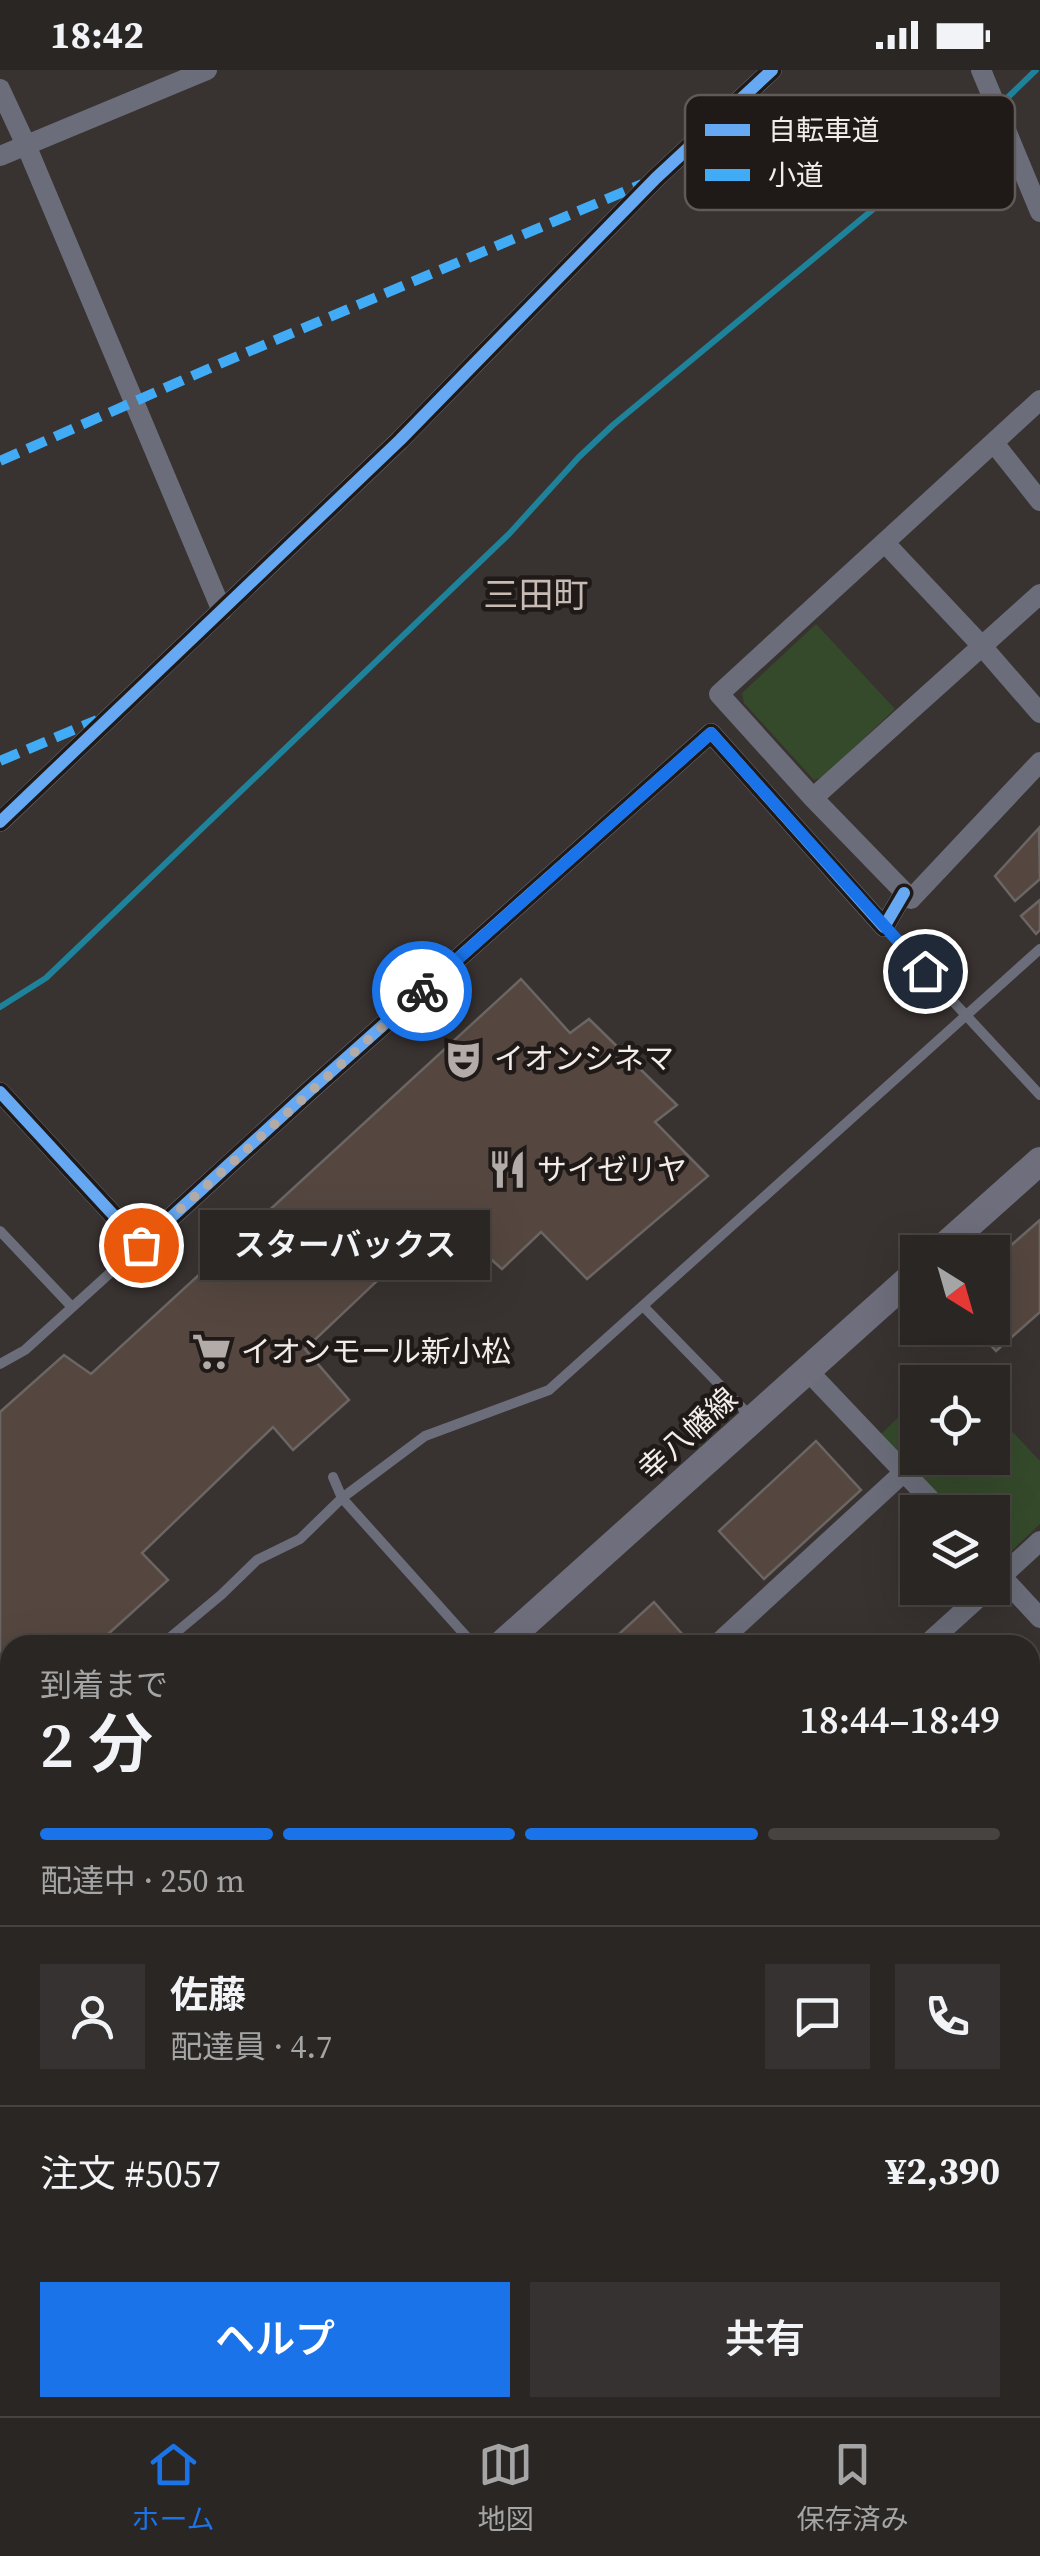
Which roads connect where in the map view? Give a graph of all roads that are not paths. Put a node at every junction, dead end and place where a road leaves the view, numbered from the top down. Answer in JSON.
{"nodes":[{"id":1,"x":207,"y":70,"type":"edge"},
{"id":2,"x":772,"y":70,"type":"edge"},
{"id":3,"x":981,"y":70,"type":"edge"},
{"id":4,"x":0,"y":89,"type":"edge"},
{"id":5,"x":745,"y":95,"type":"edge"},
{"id":6,"x":991,"y":95,"type":"edge"},
{"id":7,"x":26,"y":145,"type":"junction"},
{"id":8,"x":685,"y":151,"type":"edge"},
{"id":9,"x":1015,"y":152,"type":"edge"},
{"id":10,"x":0,"y":156,"type":"edge"},
{"id":11,"x":1040,"y":212,"type":"edge"},
{"id":12,"x":1040,"y":400,"type":"edge"},
{"id":13,"x":994,"y":444,"type":"junction"},
{"id":14,"x":1040,"y":500,"type":"edge"},
{"id":15,"x":885,"y":543,"type":"junction"},
{"id":16,"x":1040,"y":594,"type":"edge"},
{"id":17,"x":222,"y":610,"type":"junction"},
{"id":18,"x":981,"y":645,"type":"junction"},
{"id":19,"x":1040,"y":713,"type":"edge"},
{"id":20,"x":1040,"y":762,"type":"edge"},
{"id":21,"x":813,"y":798,"type":"junction"},
{"id":22,"x":0,"y":822,"type":"edge"},
{"id":23,"x":904,"y":892,"type":"junction"},
{"id":24,"x":884,"y":927,"type":"junction"},
{"id":25,"x":1040,"y":948,"type":"edge"},
{"id":26,"x":967,"y":1015,"type":"junction"},
{"id":27,"x":0,"y":1092,"type":"edge"},
{"id":28,"x":1040,"y":1095,"type":"edge"},
{"id":29,"x":1040,"y":1161,"type":"edge"},
{"id":30,"x":0,"y":1231,"type":"edge"},
{"id":31,"x":957,"y":1235,"type":"edge"},
{"id":32,"x":141,"y":1245,"type":"junction"},
{"id":33,"x":900,"y":1287,"type":"edge"},
{"id":34,"x":642,"y":1306,"type":"junction"},
{"id":35,"x":72,"y":1308,"type":"junction"},
{"id":36,"x":0,"y":1364,"type":"edge"},
{"id":37,"x":807,"y":1370,"type":"junction"},
{"id":38,"x":753,"y":1419,"type":"junction"},
{"id":39,"x":900,"y":1470,"type":"edge"},
{"id":40,"x":901,"y":1475,"type":"edge"},
{"id":41,"x":905,"y":1475,"type":"edge"},
{"id":42,"x":333,"y":1477,"type":"dead end"},
{"id":43,"x":925,"y":1495,"type":"edge"},
{"id":44,"x":342,"y":1498,"type":"junction"},
{"id":45,"x":1040,"y":1541,"type":"edge"},
{"id":46,"x":1010,"y":1565,"type":"edge"},
{"id":47,"x":1010,"y":1592,"type":"edge"},
{"id":48,"x":967,"y":1605,"type":"edge"},
{"id":49,"x":1040,"y":1618,"type":"edge"},
{"id":50,"x":173,"y":1635,"type":"edge"},
{"id":51,"x":465,"y":1635,"type":"edge"},
{"id":52,"x":512,"y":1635,"type":"edge"},
{"id":53,"x":727,"y":1635,"type":"edge"},
{"id":54,"x":936,"y":1635,"type":"edge"}],
"edges":[{"from":1,"to":7,"type":"street"},
{"from":2,"to":5,"type":"street"},
{"from":3,"to":6,"type":"street"},
{"from":4,"to":7,"type":"street"},
{"from":7,"to":10,"type":"street"},
{"from":7,"to":17,"type":"street"},
{"from":8,"to":17,"type":"street"},
{"from":9,"to":11,"type":"street"},
{"from":12,"to":13,"type":"street"},
{"from":13,"to":14,"type":"street"},
{"from":13,"to":15,"type":"street"},
{"from":15,"to":18,"type":"street"},
{"from":15,"to":21,"type":"street"},
{"from":16,"to":18,"type":"street"},
{"from":17,"to":22,"type":"street"},
{"from":18,"to":19,"type":"street"},
{"from":18,"to":21,"type":"street"},
{"from":20,"to":23,"type":"street"},
{"from":21,"to":23,"type":"street"},
{"from":23,"to":24,"type":"street"},
{"from":24,"to":26,"type":"lane"},
{"from":24,"to":32,"type":"street"},
{"from":25,"to":26,"type":"lane"},
{"from":26,"to":28,"type":"lane"},
{"from":26,"to":34,"type":"lane"},
{"from":27,"to":32,"type":"street"},
{"from":29,"to":31,"type":"street"},
{"from":30,"to":35,"type":"lane"},
{"from":32,"to":35,"type":"lane"},
{"from":33,"to":37,"type":"street","name":"幸八幡線"},
{"from":34,"to":38,"type":"lane"},
{"from":34,"to":44,"type":"lane"},
{"from":35,"to":36,"type":"lane"},
{"from":37,"to":38,"type":"street","name":"幸八幡線"},
{"from":37,"to":39,"type":"street"},
{"from":38,"to":52,"type":"street","name":"幸八幡線"},
{"from":40,"to":53,"type":"street"},
{"from":41,"to":43,"type":"street"},
{"from":42,"to":44,"type":"lane"},
{"from":44,"to":50,"type":"lane"},
{"from":44,"to":51,"type":"lane"},
{"from":45,"to":46,"type":"street"},
{"from":47,"to":49,"type":"street"},
{"from":48,"to":54,"type":"street"}]}
